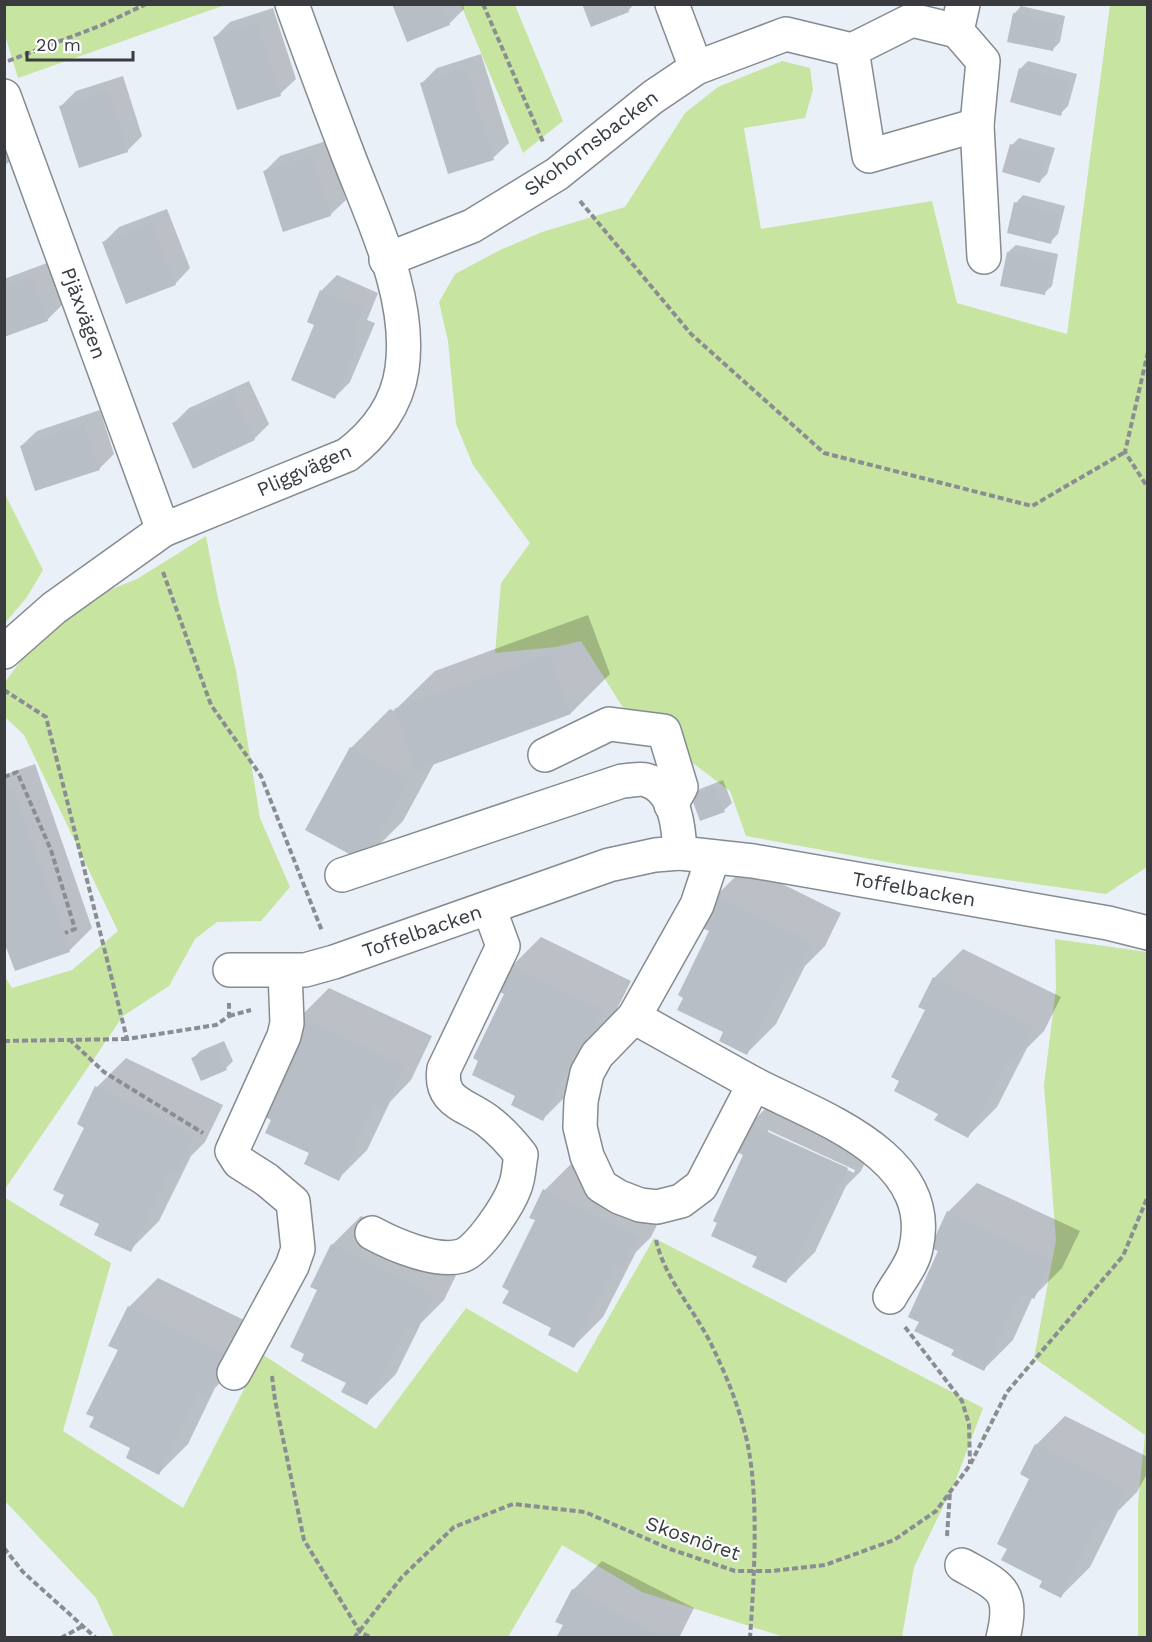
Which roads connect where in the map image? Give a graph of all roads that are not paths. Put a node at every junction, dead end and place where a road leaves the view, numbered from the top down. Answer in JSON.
{"nodes":[{"id":1,"x":292,"y":4,"type":"edge"},
{"id":2,"x":672,"y":4,"type":"edge"},
{"id":3,"x":915,"y":12,"type":"edge"},
{"id":4,"x":960,"y":18,"type":"edge"},
{"id":5,"x":852,"y":50,"type":"junction"},
{"id":6,"x":696,"y":68,"type":"junction"},
{"id":7,"x":4,"y":96,"type":"edge"},
{"id":8,"x":977,"y":125,"type":"junction"},
{"id":9,"x":984,"y":257,"type":"dead end"},
{"id":10,"x":386,"y":260,"type":"junction"},
{"id":11,"x":163,"y":530,"type":"junction"},
{"id":12,"x":4,"y":652,"type":"edge"},
{"id":13,"x":545,"y":755,"type":"dead end"},
{"id":14,"x":671,"y":805,"type":"junction"},
{"id":15,"x":680,"y":853,"type":"junction"},
{"id":16,"x":713,"y":857,"type":"junction"},
{"id":17,"x":342,"y":875,"type":"dead end"},
{"id":18,"x":489,"y":908,"type":"junction"},
{"id":19,"x":1148,"y":933,"type":"edge"},
{"id":20,"x":230,"y":970,"type":"road end"},
{"id":21,"x":285,"y":970,"type":"junction"},
{"id":22,"x":634,"y":1017,"type":"junction"},
{"id":23,"x":754,"y":1084,"type":"junction"},
{"id":24,"x":372,"y":1233,"type":"dead end"},
{"id":25,"x":890,"y":1297,"type":"road end"},
{"id":26,"x":234,"y":1373,"type":"dead end"},
{"id":27,"x":962,"y":1565,"type":"dead end"},
{"id":28,"x":1003,"y":1638,"type":"edge"}],
"edges":[{"from":1,"to":10,"type":"street","name":"Pliggvägen"},
{"from":2,"to":6,"type":"street"},
{"from":3,"to":4,"type":"street"},
{"from":3,"to":5,"type":"street"},
{"from":4,"to":8,"type":"street"},
{"from":5,"to":6,"type":"street","name":"Skohornsbacken"},
{"from":5,"to":8,"type":"street"},
{"from":6,"to":10,"type":"street","name":"Skohornsbacken"},
{"from":7,"to":11,"type":"street","name":"Pjäxvägen"},
{"from":8,"to":9,"type":"street"},
{"from":10,"to":11,"type":"street","name":"Pliggvägen"},
{"from":11,"to":12,"type":"street","name":"Pliggvägen"},
{"from":13,"to":14,"type":"street"},
{"from":14,"to":15,"type":"street"},
{"from":14,"to":17,"type":"street"},
{"from":15,"to":16,"type":"street","name":"Toffelbacken"},
{"from":15,"to":18,"type":"street","name":"Toffelbacken"},
{"from":16,"to":19,"type":"street","name":"Toffelbacken"},
{"from":16,"to":22,"type":"street"},
{"from":18,"to":21,"type":"street","name":"Toffelbacken"},
{"from":18,"to":24,"type":"street"},
{"from":20,"to":21,"type":"street","name":"Toffelbacken"},
{"from":21,"to":26,"type":"street"},
{"from":22,"to":23,"type":"street"},
{"from":22,"to":23,"type":"street"},
{"from":23,"to":25,"type":"street"},
{"from":27,"to":28,"type":"street"}]}
